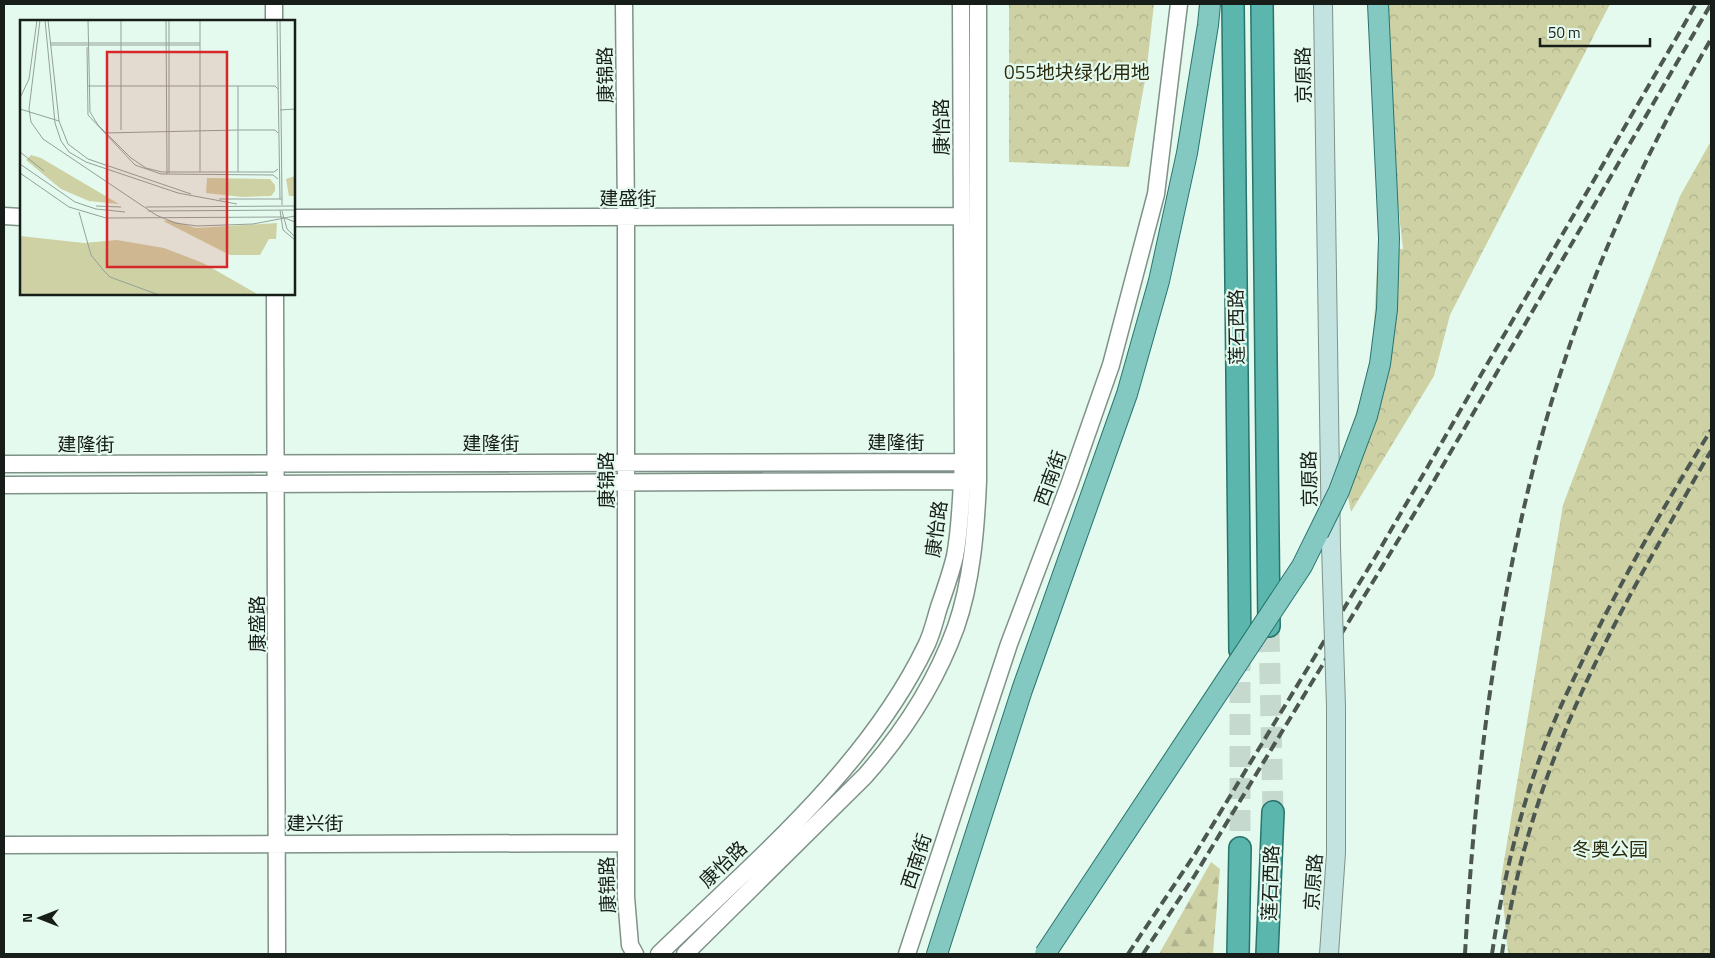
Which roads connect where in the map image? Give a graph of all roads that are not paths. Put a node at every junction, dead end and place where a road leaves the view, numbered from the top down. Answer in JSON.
{"nodes":[{"id":1,"x":274,"y":4,"type":"edge"},
{"id":2,"x":624,"y":4,"type":"edge"},
{"id":3,"x":961,"y":4,"type":"edge"},
{"id":4,"x":978,"y":4,"type":"edge"},
{"id":5,"x":1179,"y":4,"type":"edge"},
{"id":6,"x":1210,"y":4,"type":"edge"},
{"id":7,"x":1233,"y":4,"type":"edge"},
{"id":8,"x":1262,"y":4,"type":"edge"},
{"id":9,"x":1323,"y":4,"type":"edge"},
{"id":10,"x":1378,"y":4,"type":"edge"},
{"id":11,"x":274,"y":20,"type":"edge"},
{"id":12,"x":4,"y":216,"type":"edge"},
{"id":13,"x":962,"y":216,"type":"junction"},
{"id":14,"x":20,"y":217,"type":"edge"},
{"id":15,"x":295,"y":218,"type":"edge"},
{"id":16,"x":626,"y":218,"type":"junction"},
{"id":17,"x":275,"y":295,"type":"edge"},
{"id":18,"x":971,"y":462,"type":"junction"},
{"id":19,"x":276,"y":463,"type":"junction"},
{"id":20,"x":626,"y":463,"type":"junction"},
{"id":21,"x":4,"y":464,"type":"edge"},
{"id":22,"x":962,"y":481,"type":"junction"},
{"id":23,"x":978,"y":481,"type":"junction"},
{"id":24,"x":626,"y":482,"type":"junction"},
{"id":25,"x":276,"y":484,"type":"junction"},
{"id":26,"x":4,"y":485,"type":"edge"},
{"id":27,"x":1269,"y":631,"type":"tunnel mouth"},
{"id":28,"x":1240,"y":650,"type":"tunnel mouth"},
{"id":29,"x":1273,"y":812,"type":"tunnel mouth"},
{"id":30,"x":626,"y":843,"type":"junction"},
{"id":31,"x":277,"y":844,"type":"junction"},
{"id":32,"x":4,"y":845,"type":"edge"},
{"id":33,"x":1240,"y":848,"type":"tunnel mouth"},
{"id":34,"x":277,"y":954,"type":"edge"},
{"id":35,"x":635,"y":954,"type":"edge"},
{"id":36,"x":659,"y":954,"type":"edge"},
{"id":37,"x":684,"y":954,"type":"edge"},
{"id":38,"x":907,"y":954,"type":"edge"},
{"id":39,"x":936,"y":954,"type":"edge"},
{"id":40,"x":1045,"y":954,"type":"edge"},
{"id":41,"x":1238,"y":954,"type":"edge"},
{"id":42,"x":1267,"y":954,"type":"edge"},
{"id":43,"x":1328,"y":954,"type":"edge"}],
"edges":[{"from":1,"to":11,"type":"street"},
{"from":2,"to":16,"type":"street","name":"康锦路"},
{"from":3,"to":13,"type":"street","name":"康怡路"},
{"from":4,"to":18,"type":"street","name":"康怡路"},
{"from":5,"to":38,"type":"street","name":"西南街"},
{"from":6,"to":39,"type":"main road"},
{"from":7,"to":28,"type":"highway","name":"莲石西路"},
{"from":8,"to":27,"type":"highway","name":"莲石西路"},
{"from":9,"to":43,"type":"main road","name":"京原路","bridge":true},
{"from":10,"to":40,"type":"main road","bridge":true},
{"from":12,"to":14,"type":"street"},
{"from":13,"to":16,"type":"street","name":"建盛街"},
{"from":13,"to":18,"type":"street","name":"康怡路"},
{"from":15,"to":16,"type":"street","name":"建盛街"},
{"from":16,"to":20,"type":"street","name":"康锦路"},
{"from":17,"to":19,"type":"street","name":"康盛路"},
{"from":18,"to":20,"type":"street","name":"建隆街"},
{"from":18,"to":22,"type":"street","name":"康怡路"},
{"from":18,"to":23,"type":"street","name":"康怡路"},
{"from":19,"to":20,"type":"street","name":"建隆街"},
{"from":19,"to":21,"type":"street","name":"建隆街"},
{"from":19,"to":25,"type":"street","name":"康盛路"},
{"from":20,"to":24,"type":"street","name":"康锦路"},
{"from":22,"to":23,"type":"street","name":"建隆街"},
{"from":22,"to":24,"type":"street","name":"建隆街"},
{"from":22,"to":36,"type":"street","name":"康怡路"},
{"from":23,"to":37,"type":"street","name":"康怡路"},
{"from":24,"to":25,"type":"street","name":"建隆街"},
{"from":24,"to":30,"type":"street","name":"康锦路"},
{"from":25,"to":26,"type":"street","name":"建隆街"},
{"from":25,"to":31,"type":"street","name":"康盛路"},
{"from":29,"to":42,"type":"highway","name":"莲石西路"},
{"from":30,"to":31,"type":"street","name":"建兴街"},
{"from":30,"to":35,"type":"street","name":"康锦路"},
{"from":31,"to":32,"type":"street","name":"建兴街"},
{"from":31,"to":34,"type":"street","name":"康盛路"},
{"from":33,"to":41,"type":"highway","name":"莲石西路"}]}
